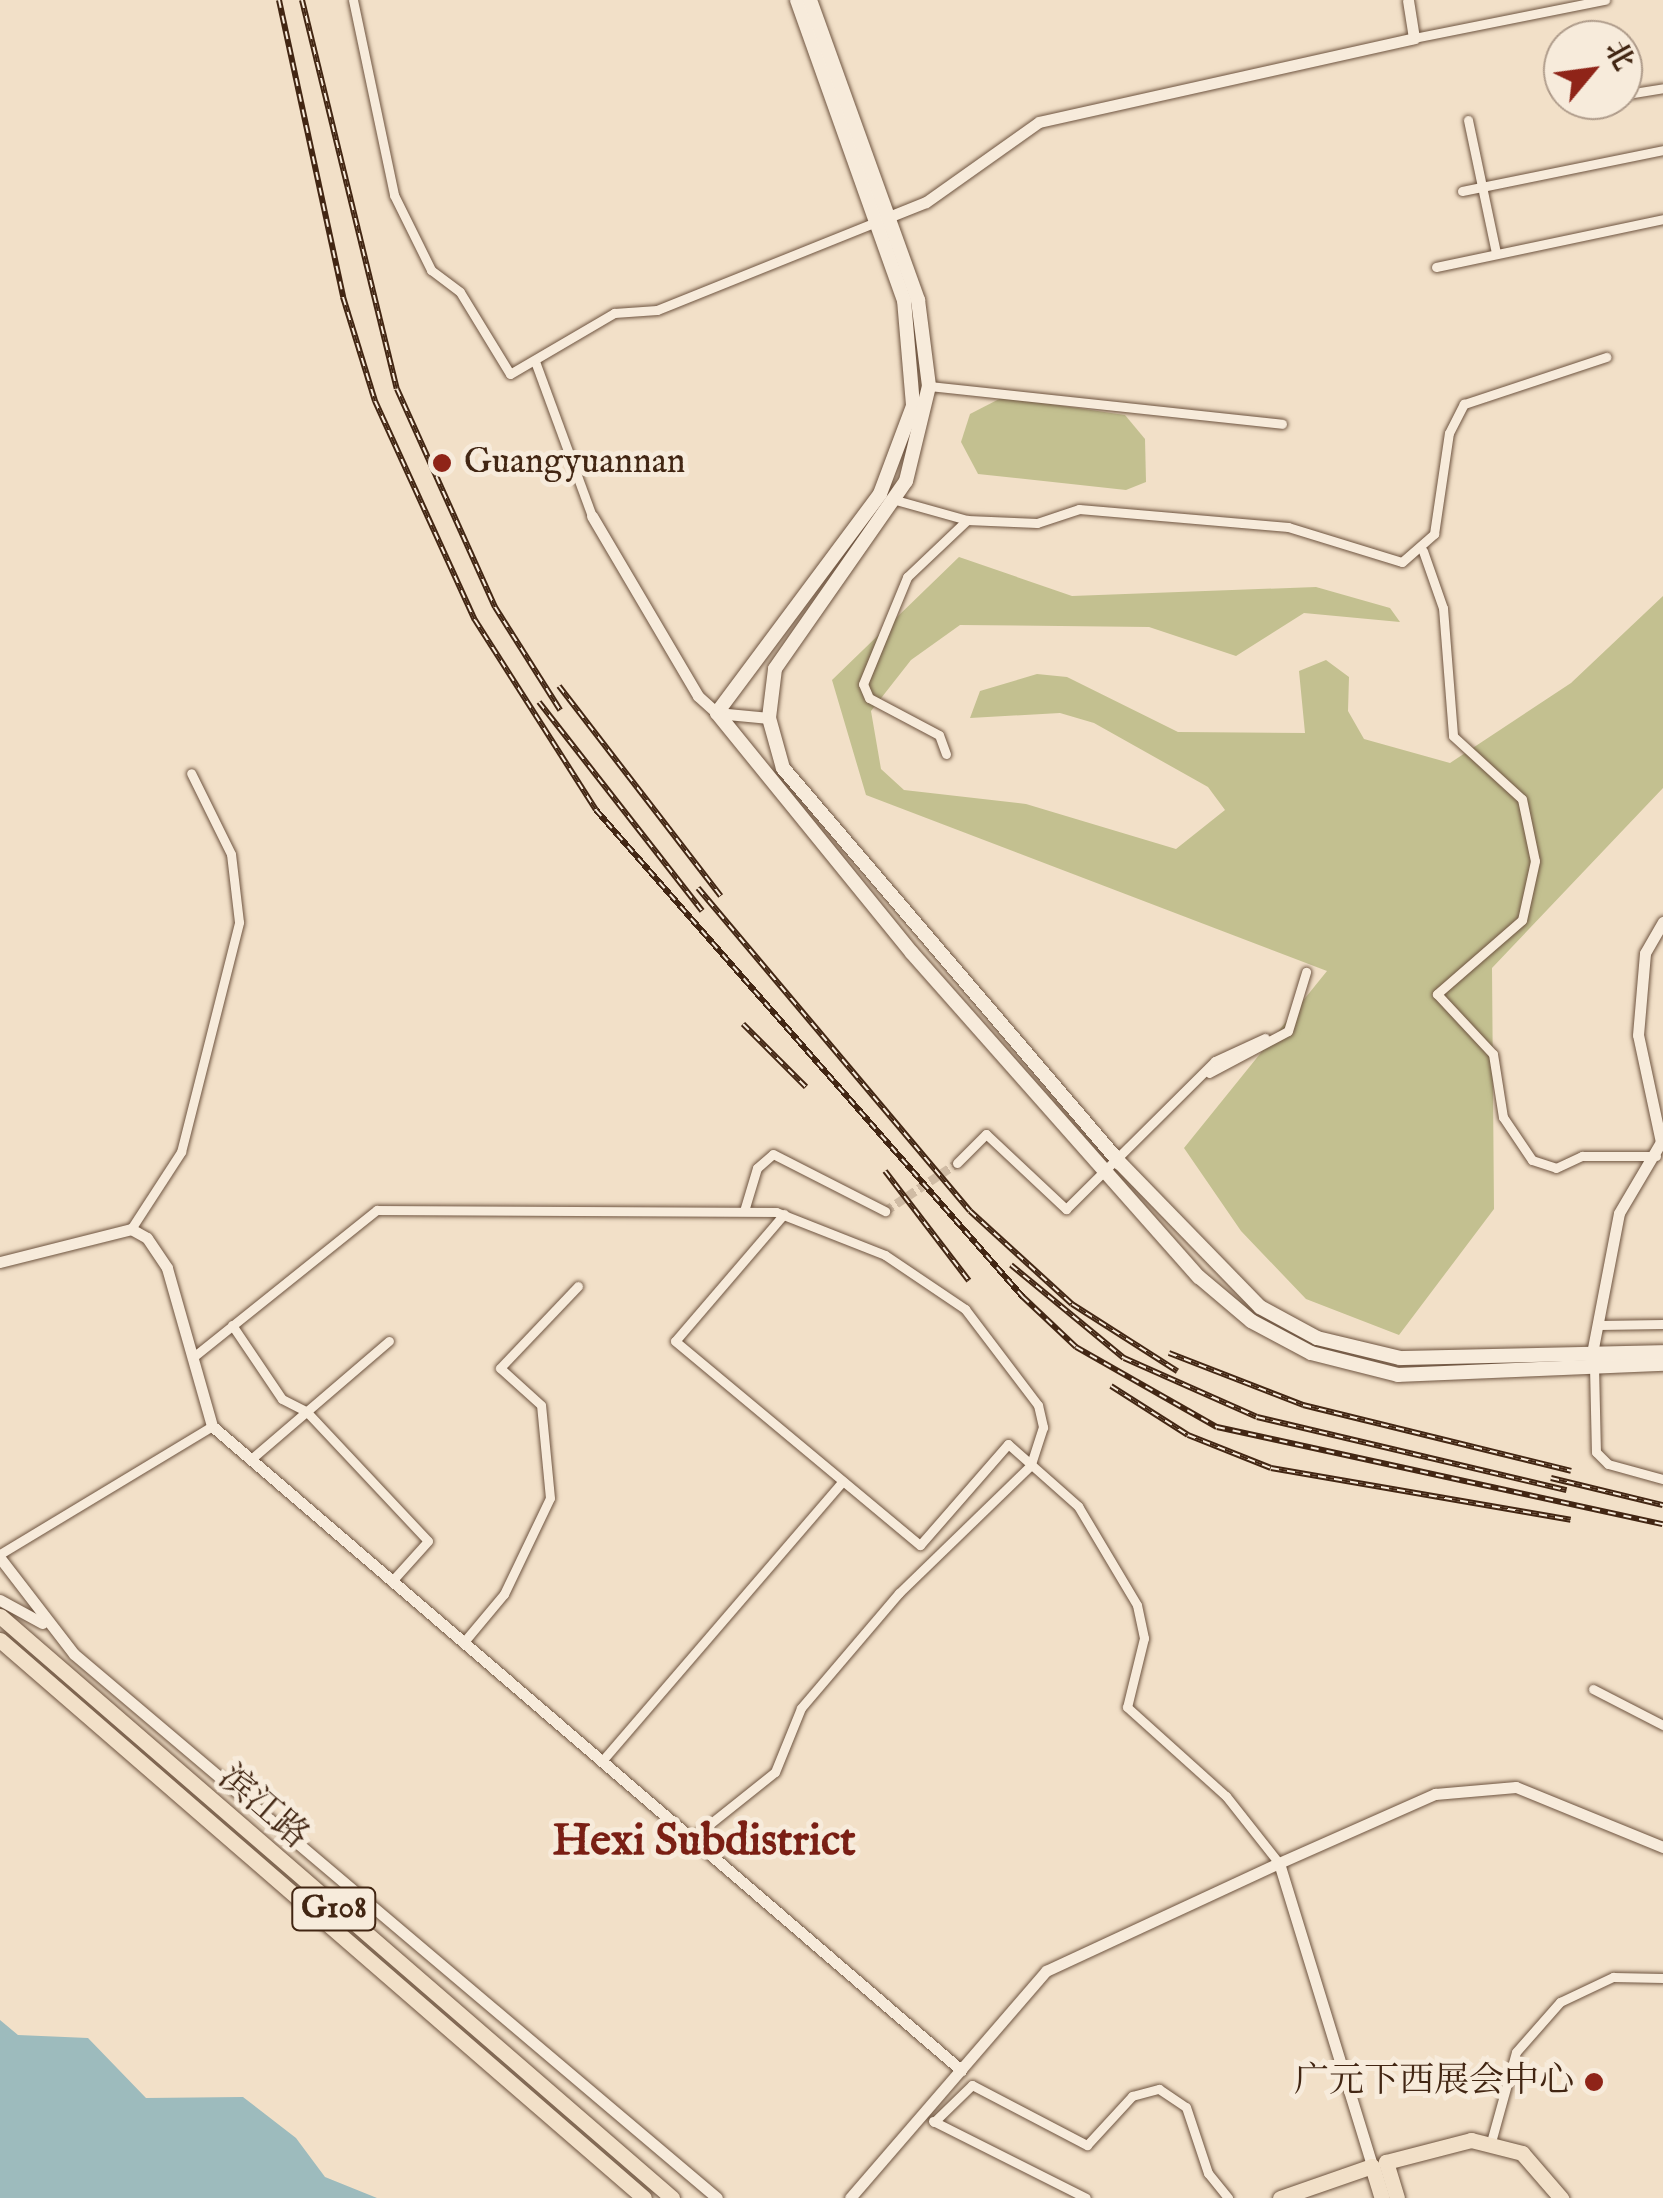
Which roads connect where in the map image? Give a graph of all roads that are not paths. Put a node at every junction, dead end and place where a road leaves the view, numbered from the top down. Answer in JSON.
{"nodes":[{"id":1,"x":353,"y":0,"type":"edge"},
{"id":2,"x":797,"y":0,"type":"edge"},
{"id":3,"x":810,"y":0,"type":"edge"},
{"id":4,"x":1408,"y":0,"type":"edge"},
{"id":5,"x":1605,"y":0,"type":"edge"},
{"id":6,"x":1414,"y":38,"type":"junction"},
{"id":7,"x":1468,"y":120,"type":"dead end"},
{"id":8,"x":1663,"y":150,"type":"edge"},
{"id":9,"x":1484,"y":186,"type":"junction"},
{"id":10,"x":1462,"y":190,"type":"dead end"},
{"id":11,"x":1663,"y":219,"type":"edge"},
{"id":12,"x":882,"y":220,"type":"junction"},
{"id":13,"x":1496,"y":253,"type":"junction"},
{"id":14,"x":1436,"y":267,"type":"dead end"},
{"id":15,"x":1606,"y":357,"type":"dead end"},
{"id":16,"x":536,"y":364,"type":"junction"},
{"id":17,"x":929,"y":386,"type":"junction"},
{"id":18,"x":1282,"y":424,"type":"dead end"},
{"id":19,"x":880,"y":494,"type":"junction"},
{"id":20,"x":895,"y":500,"type":"junction"},
{"id":21,"x":592,"y":516,"type":"joint"},
{"id":22,"x":966,"y":520,"type":"junction"},
{"id":23,"x":1423,"y":551,"type":"junction"},
{"id":24,"x":717,"y":713,"type":"junction"},
{"id":25,"x":768,"y":718,"type":"junction"},
{"id":26,"x":946,"y":754,"type":"dead end"},
{"id":27,"x":192,"y":772,"type":"dead end"},
{"id":28,"x":1663,"y":922,"type":"edge"},
{"id":29,"x":1306,"y":972,"type":"dead end"},
{"id":30,"x":1265,"y":1038,"type":"dead end"},
{"id":31,"x":1196,"y":1084,"type":"junction"},
{"id":32,"x":1656,"y":1156,"type":"junction"},
{"id":33,"x":957,"y":1163,"type":"tunnel mouth"},
{"id":34,"x":1120,"y":1163,"type":"junction"},
{"id":35,"x":1108,"y":1175,"type":"junction"},
{"id":36,"x":744,"y":1211,"type":"junction"},
{"id":37,"x":885,"y":1211,"type":"dead end"},
{"id":38,"x":784,"y":1214,"type":"junction"},
{"id":39,"x":130,"y":1229,"type":"junction"},
{"id":40,"x":0,"y":1262,"type":"edge"},
{"id":41,"x":578,"y":1286,"type":"dead end"},
{"id":42,"x":232,"y":1324,"type":"junction"},
{"id":43,"x":1599,"y":1324,"type":"junction"},
{"id":44,"x":1663,"y":1324,"type":"edge"},
{"id":45,"x":388,"y":1341,"type":"dead end"},
{"id":46,"x":1663,"y":1352,"type":"edge"},
{"id":47,"x":1593,"y":1355,"type":"junction"},
{"id":48,"x":192,"y":1358,"type":"junction"},
{"id":49,"x":1663,"y":1364,"type":"edge"},
{"id":50,"x":306,"y":1411,"type":"junction"},
{"id":51,"x":212,"y":1426,"type":"junction"},
{"id":52,"x":250,"y":1460,"type":"junction"},
{"id":53,"x":1031,"y":1465,"type":"junction"},
{"id":54,"x":1663,"y":1479,"type":"edge"},
{"id":55,"x":842,"y":1481,"type":"junction"},
{"id":56,"x":0,"y":1556,"type":"edge"},
{"id":57,"x":392,"y":1581,"type":"junction"},
{"id":58,"x":0,"y":1600,"type":"edge"},
{"id":59,"x":0,"y":1616,"type":"edge"},
{"id":60,"x":50,"y":1628,"type":"junction"},
{"id":61,"x":0,"y":1640,"type":"edge"},
{"id":62,"x":464,"y":1642,"type":"junction"},
{"id":63,"x":1593,"y":1688,"type":"dead end"},
{"id":64,"x":1663,"y":1725,"type":"edge"},
{"id":65,"x":602,"y":1761,"type":"junction"},
{"id":66,"x":690,"y":1838,"type":"junction"},
{"id":67,"x":1663,"y":1847,"type":"edge"},
{"id":68,"x":1279,"y":1863,"type":"junction"},
{"id":69,"x":1663,"y":1978,"type":"edge"},
{"id":70,"x":962,"y":2070,"type":"junction"},
{"id":71,"x":921,"y":2116,"type":"junction"},
{"id":72,"x":934,"y":2122,"type":"junction"},
{"id":73,"x":1490,"y":2142,"type":"junction"},
{"id":74,"x":1379,"y":2164,"type":"junction"},
{"id":75,"x":644,"y":2198,"type":"edge"},
{"id":76,"x":672,"y":2198,"type":"edge"},
{"id":77,"x":717,"y":2198,"type":"edge"},
{"id":78,"x":850,"y":2198,"type":"edge"},
{"id":79,"x":1086,"y":2198,"type":"edge"},
{"id":80,"x":1228,"y":2198,"type":"edge"},
{"id":81,"x":1280,"y":2198,"type":"edge"},
{"id":82,"x":1382,"y":2198,"type":"edge"},
{"id":83,"x":1397,"y":2198,"type":"edge"},
{"id":84,"x":1561,"y":2198,"type":"edge"}],
"edges":[{"from":1,"to":16,"type":"street"},
{"from":2,"to":12,"type":"main road"},
{"from":3,"to":12,"type":"main road"},
{"from":4,"to":6,"type":"street"},
{"from":5,"to":6,"type":"street"},
{"from":6,"to":12,"type":"street"},
{"from":7,"to":9,"type":"street"},
{"from":8,"to":9,"type":"street"},
{"from":9,"to":10,"type":"street"},
{"from":9,"to":13,"type":"street"},
{"from":11,"to":13,"type":"street"},
{"from":12,"to":16,"type":"street"},
{"from":12,"to":17,"type":"main road"},
{"from":12,"to":19,"type":"main road"},
{"from":13,"to":14,"type":"street"},
{"from":15,"to":23,"type":"street"},
{"from":16,"to":21,"type":"street"},
{"from":17,"to":18,"type":"street"},
{"from":17,"to":20,"type":"main road"},
{"from":19,"to":20,"type":"street"},
{"from":19,"to":24,"type":"main road"},
{"from":20,"to":22,"type":"street"},
{"from":20,"to":25,"type":"main road"},
{"from":21,"to":24,"type":"street"},
{"from":22,"to":23,"type":"street"},
{"from":22,"to":26,"type":"street"},
{"from":23,"to":32,"type":"street"},
{"from":24,"to":25,"type":"street"},
{"from":24,"to":35,"type":"main road"},
{"from":25,"to":34,"type":"main road"},
{"from":27,"to":39,"type":"street"},
{"from":28,"to":32,"type":"street"},
{"from":29,"to":31,"type":"street"},
{"from":30,"to":31,"type":"street"},
{"from":31,"to":34,"type":"street"},
{"from":32,"to":43,"type":"street"},
{"from":33,"to":35,"type":"street"},
{"from":34,"to":35,"type":"street"},
{"from":34,"to":47,"type":"main road"},
{"from":35,"to":47,"type":"main road"},
{"from":36,"to":37,"type":"street"},
{"from":36,"to":38,"type":"street"},
{"from":36,"to":42,"type":"street"},
{"from":38,"to":53,"type":"street"},
{"from":38,"to":55,"type":"street"},
{"from":39,"to":40,"type":"street"},
{"from":39,"to":48,"type":"street"},
{"from":41,"to":62,"type":"street"},
{"from":42,"to":48,"type":"street"},
{"from":42,"to":50,"type":"street"},
{"from":43,"to":44,"type":"street"},
{"from":43,"to":47,"type":"street"},
{"from":45,"to":50,"type":"street"},
{"from":46,"to":47,"type":"main road"},
{"from":47,"to":49,"type":"main road"},
{"from":47,"to":54,"type":"street"},
{"from":48,"to":51,"type":"street"},
{"from":50,"to":52,"type":"street"},
{"from":50,"to":57,"type":"street"},
{"from":51,"to":52,"type":"street"},
{"from":51,"to":56,"type":"street"},
{"from":52,"to":57,"type":"street"},
{"from":53,"to":55,"type":"street"},
{"from":53,"to":66,"type":"street"},
{"from":53,"to":68,"type":"street"},
{"from":55,"to":65,"type":"street"},
{"from":56,"to":60,"type":"street"},
{"from":57,"to":62,"type":"street"},
{"from":58,"to":60,"type":"street"},
{"from":59,"to":76,"type":"main road","name":"滨江路","number":"G108"},
{"from":60,"to":77,"type":"street"},
{"from":61,"to":75,"type":"main road","name":"滨江路","number":"G108"},
{"from":62,"to":65,"type":"street"},
{"from":63,"to":64,"type":"street"},
{"from":65,"to":66,"type":"street"},
{"from":66,"to":70,"type":"street"},
{"from":67,"to":68,"type":"street"},
{"from":68,"to":70,"type":"street"},
{"from":68,"to":74,"type":"street"},
{"from":69,"to":73,"type":"street"},
{"from":70,"to":71,"type":"street"},
{"from":71,"to":72,"type":"street"},
{"from":71,"to":78,"type":"street"},
{"from":72,"to":79,"type":"street"},
{"from":72,"to":80,"type":"street"},
{"from":73,"to":74,"type":"main road"},
{"from":73,"to":84,"type":"main road"},
{"from":74,"to":81,"type":"main road"},
{"from":74,"to":82,"type":"main road"},
{"from":74,"to":83,"type":"main road"}]}
